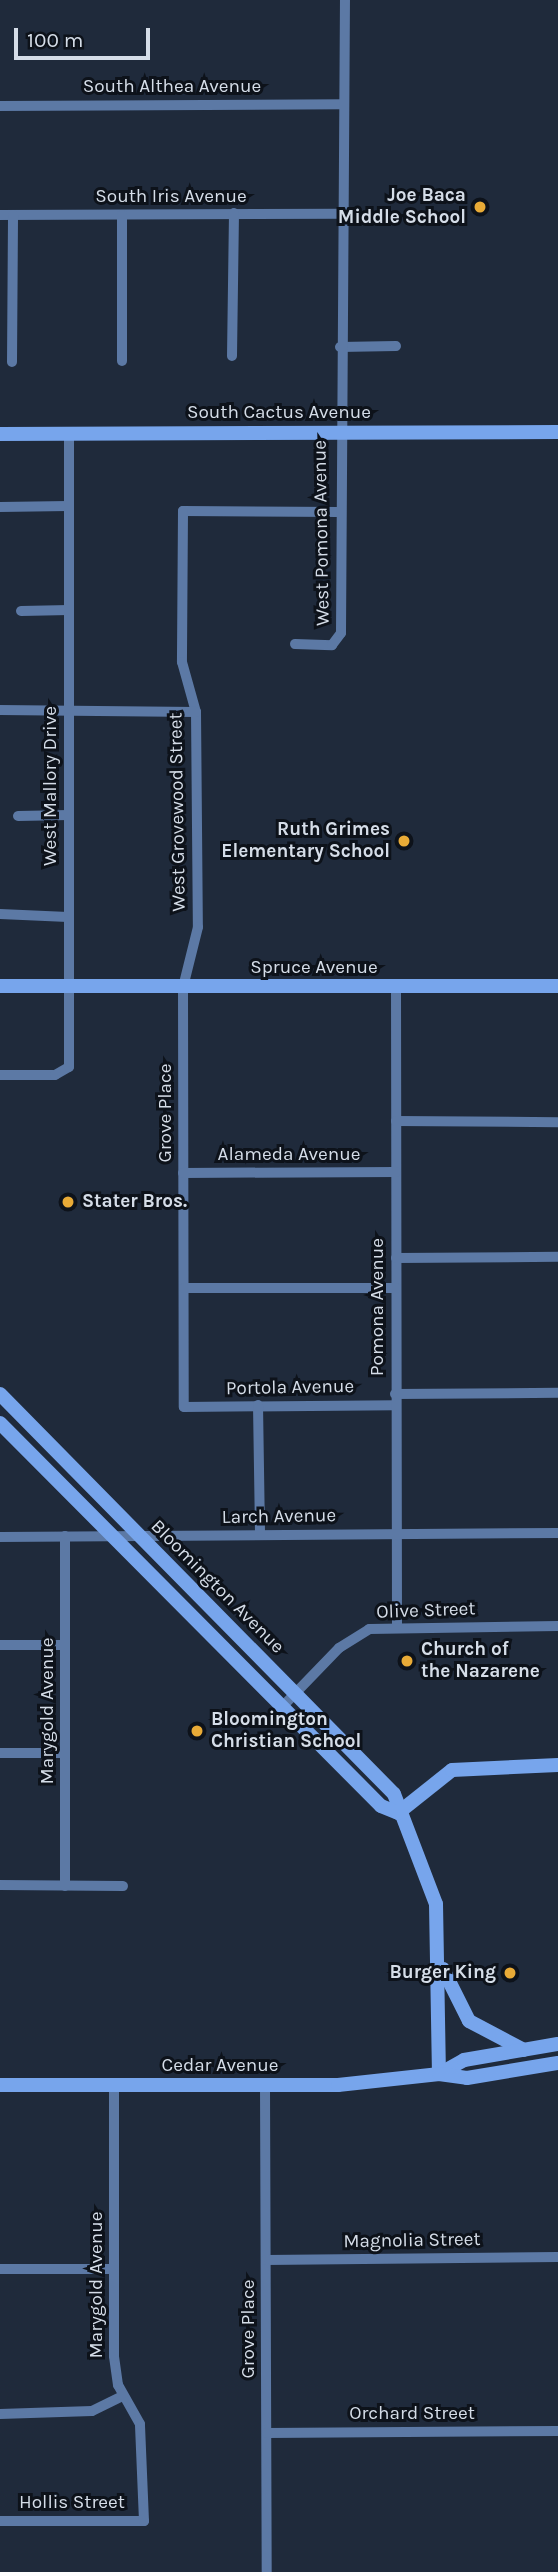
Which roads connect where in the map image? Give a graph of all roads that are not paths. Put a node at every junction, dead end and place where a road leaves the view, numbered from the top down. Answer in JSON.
{"nodes":[{"id":1,"x":345,"y":0,"type":"edge"},
{"id":2,"x":344,"y":104,"type":"junction"},
{"id":3,"x":0,"y":106,"type":"edge"},
{"id":4,"x":234,"y":214,"type":"junction"},
{"id":5,"x":342,"y":214,"type":"junction"},
{"id":6,"x":0,"y":215,"type":"edge"},
{"id":7,"x":13,"y":215,"type":"junction"},
{"id":8,"x":122,"y":215,"type":"junction"},
{"id":9,"x":396,"y":346,"type":"dead end"},
{"id":10,"x":340,"y":347,"type":"junction"},
{"id":11,"x":232,"y":356,"type":"dead end"},
{"id":12,"x":122,"y":361,"type":"dead end"},
{"id":13,"x":12,"y":362,"type":"dead end"},
{"id":14,"x":338,"y":432,"type":"junction"},
{"id":15,"x":558,"y":432,"type":"edge"},
{"id":16,"x":69,"y":433,"type":"junction"},
{"id":17,"x":0,"y":434,"type":"edge"},
{"id":18,"x":0,"y":506,"type":"edge"},
{"id":19,"x":68,"y":506,"type":"junction"},
{"id":20,"x":339,"y":512,"type":"junction"},
{"id":21,"x":68,"y":610,"type":"junction"},
{"id":22,"x":21,"y":611,"type":"dead end"},
{"id":23,"x":295,"y":644,"type":"dead end"},
{"id":24,"x":0,"y":710,"type":"edge"},
{"id":25,"x":69,"y":710,"type":"junction"},
{"id":26,"x":196,"y":712,"type":"junction"},
{"id":27,"x":69,"y":815,"type":"junction"},
{"id":28,"x":18,"y":816,"type":"dead end"},
{"id":29,"x":0,"y":914,"type":"edge"},
{"id":30,"x":68,"y":916,"type":"junction"},
{"id":31,"x":0,"y":986,"type":"edge"},
{"id":32,"x":70,"y":986,"type":"junction"},
{"id":33,"x":183,"y":986,"type":"junction"},
{"id":34,"x":558,"y":986,"type":"edge"},
{"id":35,"x":396,"y":988,"type":"junction"},
{"id":36,"x":0,"y":1075,"type":"edge"},
{"id":37,"x":396,"y":1121,"type":"junction"},
{"id":38,"x":558,"y":1122,"type":"edge"},
{"id":39,"x":396,"y":1172,"type":"junction"},
{"id":40,"x":183,"y":1173,"type":"junction"},
{"id":41,"x":558,"y":1257,"type":"edge"},
{"id":42,"x":396,"y":1258,"type":"junction"},
{"id":43,"x":184,"y":1288,"type":"junction"},
{"id":44,"x":396,"y":1288,"type":"junction"},
{"id":45,"x":558,"y":1393,"type":"edge"},
{"id":46,"x":0,"y":1394,"type":"edge"},
{"id":47,"x":395,"y":1399,"type":"junction"},
{"id":48,"x":258,"y":1405,"type":"junction"},
{"id":49,"x":184,"y":1407,"type":"joint"},
{"id":50,"x":0,"y":1423,"type":"edge"},
{"id":51,"x":558,"y":1533,"type":"edge"},
{"id":52,"x":395,"y":1534,"type":"junction"},
{"id":53,"x":260,"y":1535,"type":"junction"},
{"id":54,"x":65,"y":1536,"type":"junction"},
{"id":55,"x":138,"y":1536,"type":"junction"},
{"id":56,"x":0,"y":1537,"type":"edge"},
{"id":57,"x":111,"y":1537,"type":"junction"},
{"id":58,"x":558,"y":1626,"type":"edge"},
{"id":59,"x":397,"y":1627,"type":"junction"},
{"id":60,"x":0,"y":1645,"type":"edge"},
{"id":61,"x":65,"y":1645,"type":"junction"},
{"id":62,"x":296,"y":1694,"type":"junction"},
{"id":63,"x":283,"y":1706,"type":"junction"},
{"id":64,"x":65,"y":1752,"type":"junction"},
{"id":65,"x":0,"y":1753,"type":"edge"},
{"id":66,"x":558,"y":1765,"type":"edge"},
{"id":67,"x":398,"y":1813,"type":"junction"},
{"id":68,"x":0,"y":1885,"type":"edge"},
{"id":69,"x":65,"y":1886,"type":"junction"},
{"id":70,"x":123,"y":1886,"type":"dead end"},
{"id":71,"x":441,"y":1963,"type":"junction"},
{"id":72,"x":558,"y":2044,"type":"edge"},
{"id":73,"x":524,"y":2050,"type":"junction"},
{"id":74,"x":558,"y":2063,"type":"edge"},
{"id":75,"x":439,"y":2074,"type":"junction"},
{"id":76,"x":0,"y":2085,"type":"edge"},
{"id":77,"x":114,"y":2085,"type":"junction"},
{"id":78,"x":265,"y":2086,"type":"junction"},
{"id":79,"x":558,"y":2257,"type":"edge"},
{"id":80,"x":266,"y":2260,"type":"junction"},
{"id":81,"x":0,"y":2269,"type":"edge"},
{"id":82,"x":114,"y":2269,"type":"junction"},
{"id":83,"x":123,"y":2396,"type":"junction"},
{"id":84,"x":0,"y":2414,"type":"edge"},
{"id":85,"x":558,"y":2431,"type":"edge"},
{"id":86,"x":267,"y":2433,"type":"junction"},
{"id":87,"x":0,"y":2521,"type":"edge"},
{"id":88,"x":144,"y":2521,"type":"joint"},
{"id":89,"x":267,"y":2572,"type":"edge"}],
"edges":[{"from":1,"to":2,"type":"street","name":"West Pomona Avenue"},
{"from":2,"to":3,"type":"street","name":"South Althea Avenue"},
{"from":2,"to":5,"type":"street","name":"West Pomona Avenue"},
{"from":4,"to":5,"type":"street","name":"South Iris Avenue"},
{"from":4,"to":8,"type":"street","name":"South Iris Avenue"},
{"from":4,"to":11,"type":"street"},
{"from":5,"to":10,"type":"street","name":"West Pomona Avenue"},
{"from":6,"to":7,"type":"street","name":"South Iris Avenue"},
{"from":7,"to":8,"type":"street","name":"South Iris Avenue"},
{"from":7,"to":13,"type":"street"},
{"from":8,"to":12,"type":"street"},
{"from":9,"to":10,"type":"street"},
{"from":10,"to":14,"type":"street","name":"West Pomona Avenue"},
{"from":14,"to":15,"type":"main road","name":"South Cactus Avenue"},
{"from":14,"to":16,"type":"main road","name":"South Cactus Avenue"},
{"from":14,"to":20,"type":"street","name":"West Pomona Avenue"},
{"from":16,"to":17,"type":"main road","name":"South Cactus Avenue"},
{"from":16,"to":19,"type":"street","name":"West Mallory Drive"},
{"from":18,"to":19,"type":"street"},
{"from":19,"to":21,"type":"street","name":"West Mallory Drive"},
{"from":20,"to":23,"type":"street","name":"West Pomona Avenue"},
{"from":20,"to":26,"type":"street","name":"West Grovewood Street"},
{"from":21,"to":22,"type":"street"},
{"from":21,"to":25,"type":"street","name":"West Mallory Drive"},
{"from":24,"to":25,"type":"street"},
{"from":25,"to":26,"type":"street"},
{"from":25,"to":27,"type":"street","name":"West Mallory Drive"},
{"from":26,"to":33,"type":"street","name":"West Grovewood Street"},
{"from":27,"to":28,"type":"street"},
{"from":27,"to":30,"type":"street","name":"West Mallory Drive"},
{"from":29,"to":30,"type":"street"},
{"from":30,"to":32,"type":"street","name":"West Mallory Drive"},
{"from":31,"to":32,"type":"main road","name":"Spruce Avenue"},
{"from":32,"to":33,"type":"main road","name":"Spruce Avenue"},
{"from":32,"to":36,"type":"street","name":"West Mallory Drive"},
{"from":33,"to":35,"type":"main road","name":"Spruce Avenue"},
{"from":33,"to":40,"type":"street","name":"Grove Place"},
{"from":34,"to":35,"type":"main road","name":"Spruce Avenue"},
{"from":35,"to":37,"type":"street","name":"Pomona Avenue"},
{"from":37,"to":38,"type":"street"},
{"from":37,"to":39,"type":"street","name":"Pomona Avenue"},
{"from":39,"to":40,"type":"street","name":"Alameda Avenue"},
{"from":39,"to":42,"type":"street","name":"Pomona Avenue"},
{"from":40,"to":43,"type":"street","name":"Grove Place"},
{"from":41,"to":42,"type":"street"},
{"from":42,"to":44,"type":"street","name":"Pomona Avenue"},
{"from":43,"to":44,"type":"street"},
{"from":43,"to":49,"type":"street","name":"Grove Place"},
{"from":44,"to":47,"type":"street","name":"Pomona Avenue"},
{"from":45,"to":47,"type":"street","name":"Portola Avenue"},
{"from":46,"to":55,"type":"main road","name":"Bloomington Avenue"},
{"from":47,"to":48,"type":"street","name":"Portola Avenue"},
{"from":47,"to":52,"type":"street","name":"Pomona Avenue"},
{"from":48,"to":49,"type":"street","name":"Portola Avenue"},
{"from":48,"to":53,"type":"street"},
{"from":50,"to":57,"type":"main road","name":"Bloomington Avenue"},
{"from":51,"to":52,"type":"street","name":"Larch Avenue"},
{"from":52,"to":53,"type":"street","name":"Larch Avenue"},
{"from":52,"to":59,"type":"street","name":"Pomona Avenue"},
{"from":53,"to":55,"type":"street","name":"Larch Avenue"},
{"from":54,"to":56,"type":"street","name":"Larch Avenue"},
{"from":54,"to":57,"type":"street","name":"Larch Avenue"},
{"from":54,"to":61,"type":"street","name":"Marygold Avenue"},
{"from":55,"to":57,"type":"street","name":"Larch Avenue"},
{"from":55,"to":62,"type":"main road","name":"Bloomington Avenue"},
{"from":57,"to":63,"type":"main road","name":"Bloomington Avenue"},
{"from":58,"to":59,"type":"street","name":"Olive Street"},
{"from":59,"to":62,"type":"street","name":"Olive Street"},
{"from":60,"to":61,"type":"street"},
{"from":61,"to":64,"type":"street","name":"Marygold Avenue"},
{"from":62,"to":63,"type":"street","name":"Olive Street"},
{"from":62,"to":67,"type":"main road","name":"Bloomington Avenue"},
{"from":63,"to":67,"type":"main road","name":"Bloomington Avenue"},
{"from":64,"to":65,"type":"street"},
{"from":64,"to":69,"type":"street","name":"Marygold Avenue"},
{"from":66,"to":67,"type":"main road"},
{"from":67,"to":71,"type":"main road","name":"Bloomington Avenue"},
{"from":68,"to":69,"type":"street"},
{"from":69,"to":70,"type":"street"},
{"from":71,"to":73,"type":"main road"},
{"from":71,"to":75,"type":"main road","name":"Bloomington Avenue"},
{"from":72,"to":73,"type":"main road","name":"Cedar Avenue"},
{"from":73,"to":75,"type":"main road","name":"Cedar Avenue"},
{"from":74,"to":75,"type":"main road","name":"Cedar Avenue"},
{"from":75,"to":78,"type":"main road","name":"Cedar Avenue"},
{"from":76,"to":77,"type":"main road","name":"Cedar Avenue"},
{"from":77,"to":78,"type":"main road","name":"Cedar Avenue"},
{"from":77,"to":82,"type":"street","name":"Marygold Avenue"},
{"from":78,"to":80,"type":"street","name":"Grove Place"},
{"from":79,"to":80,"type":"street","name":"Magnolia Street"},
{"from":80,"to":86,"type":"street","name":"Grove Place"},
{"from":81,"to":82,"type":"street"},
{"from":82,"to":83,"type":"street","name":"Marygold Avenue"},
{"from":83,"to":84,"type":"street"},
{"from":83,"to":88,"type":"street","name":"Marygold Avenue"},
{"from":85,"to":86,"type":"street","name":"Orchard Street"},
{"from":86,"to":89,"type":"street","name":"Grove Place"},
{"from":87,"to":88,"type":"street","name":"Hollis Street"}]}
